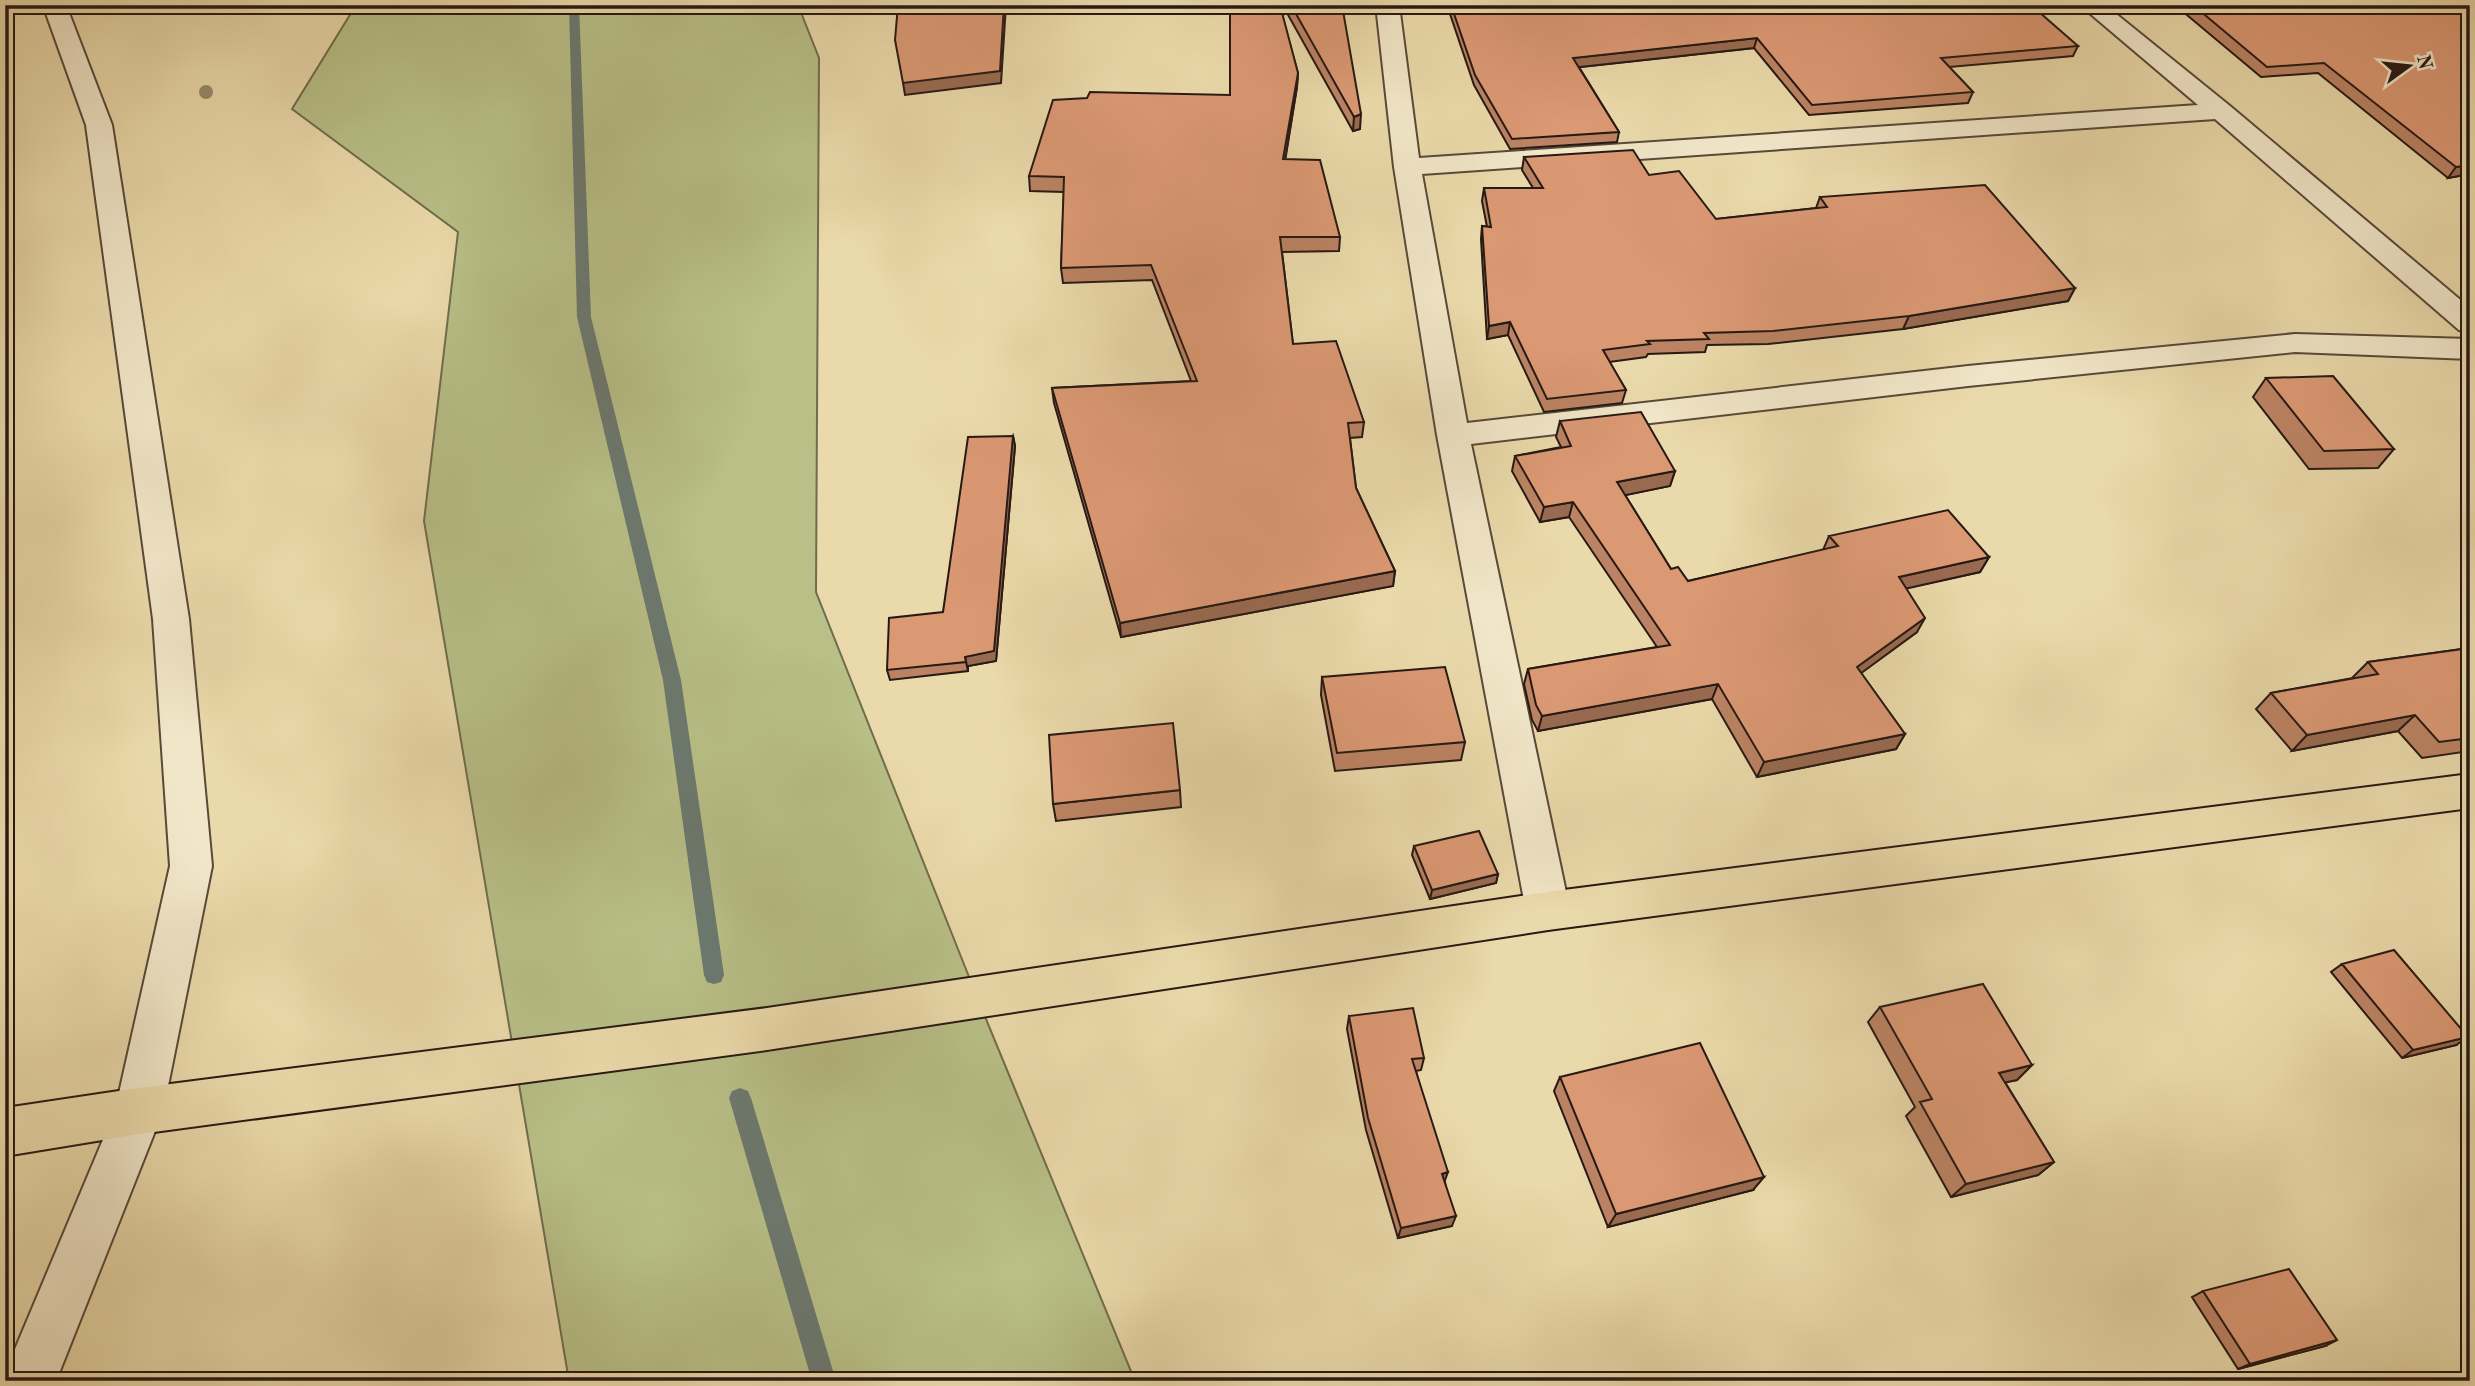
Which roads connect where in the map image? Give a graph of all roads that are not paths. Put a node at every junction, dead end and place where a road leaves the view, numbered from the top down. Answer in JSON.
{"nodes":[{"id":1,"x":54,"y":5,"type":"edge"},
{"id":2,"x":1387,"y":5,"type":"edge"},
{"id":3,"x":2091,"y":5,"type":"edge"},
{"id":4,"x":2221,"y":111,"type":"junction"},
{"id":5,"x":1407,"y":167,"type":"junction"},
{"id":6,"x":2470,"y":324,"type":"edge"},
{"id":7,"x":2470,"y":349,"type":"edge"},
{"id":8,"x":1453,"y":435,"type":"junction"},
{"id":9,"x":2470,"y":791,"type":"edge"},
{"id":10,"x":1548,"y":911,"type":"junction"},
{"id":11,"x":139,"y":1111,"type":"junction"},
{"id":12,"x":5,"y":1132,"type":"edge"},
{"id":13,"x":29,"y":1381,"type":"edge"}],
"edges":[{"from":1,"to":11,"type":"street"},
{"from":2,"to":5,"type":"street"},
{"from":3,"to":4,"type":"street"},
{"from":4,"to":5,"type":"street"},
{"from":4,"to":6,"type":"street"},
{"from":5,"to":8,"type":"street"},
{"from":7,"to":8,"type":"street"},
{"from":8,"to":10,"type":"street"},
{"from":9,"to":10,"type":"main road"},
{"from":10,"to":11,"type":"main road"},
{"from":11,"to":12,"type":"main road"},
{"from":11,"to":13,"type":"street"}]}
